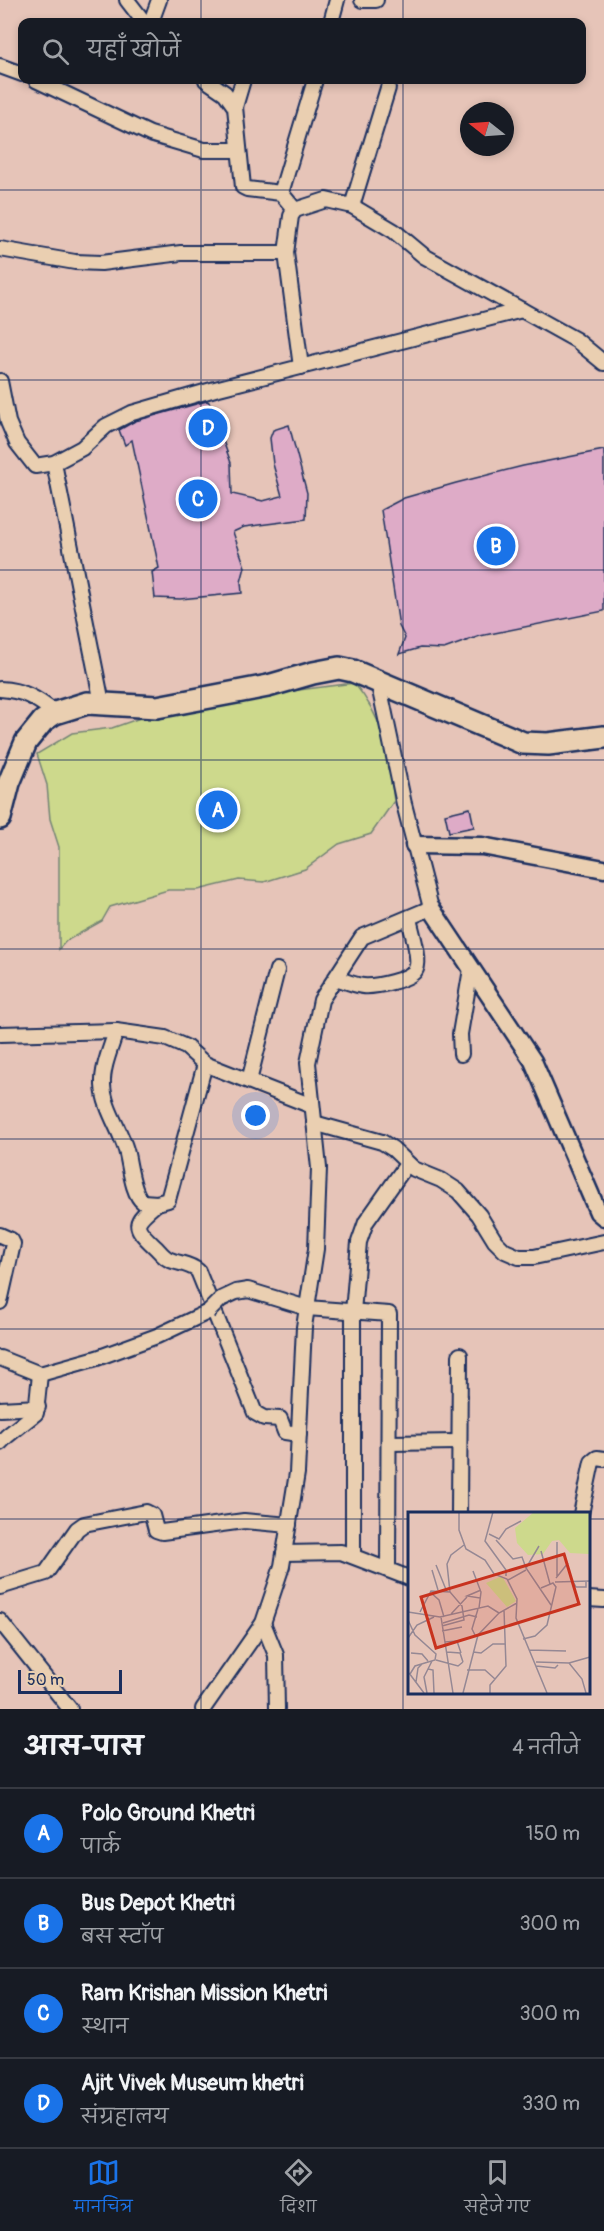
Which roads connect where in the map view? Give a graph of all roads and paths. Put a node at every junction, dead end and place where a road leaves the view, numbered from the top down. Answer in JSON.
{"nodes":[{"id":1,"x":127,"y":0,"type":"edge"},
{"id":2,"x":159,"y":0,"type":"edge"},
{"id":3,"x":338,"y":0,"type":"edge"},
{"id":4,"x":362,"y":0,"type":"edge"},
{"id":5,"x":376,"y":0,"type":"edge"},
{"id":6,"x":141,"y":18,"type":"edge"},
{"id":7,"x":152,"y":18,"type":"edge"},
{"id":8,"x":332,"y":18,"type":"edge"},
{"id":9,"x":0,"y":66,"type":"edge"},
{"id":10,"x":18,"y":73,"type":"edge"},
{"id":11,"x":44,"y":84,"type":"edge"},
{"id":12,"x":212,"y":84,"type":"edge"},
{"id":13,"x":242,"y":84,"type":"edge"},
{"id":14,"x":314,"y":84,"type":"edge"},
{"id":15,"x":388,"y":88,"type":"dead end"},
{"id":16,"x":235,"y":107,"type":"junction"},
{"id":17,"x":239,"y":150,"type":"junction"},
{"id":18,"x":281,"y":193,"type":"junction"},
{"id":19,"x":352,"y":206,"type":"junction"},
{"id":20,"x":296,"y":210,"type":"junction"},
{"id":21,"x":0,"y":249,"type":"edge"},
{"id":22,"x":286,"y":253,"type":"junction"},
{"id":23,"x":522,"y":310,"type":"junction"},
{"id":24,"x":604,"y":363,"type":"edge"},
{"id":25,"x":301,"y":367,"type":"junction"},
{"id":26,"x":0,"y":381,"type":"edge"},
{"id":27,"x":54,"y":463,"type":"junction"},
{"id":28,"x":378,"y":681,"type":"junction"},
{"id":29,"x":0,"y":689,"type":"edge"},
{"id":30,"x":102,"y":703,"type":"junction"},
{"id":31,"x":55,"y":713,"type":"junction"},
{"id":32,"x":604,"y":737,"type":"edge"},
{"id":33,"x":0,"y":818,"type":"edge"},
{"id":34,"x":414,"y":845,"type":"junction"},
{"id":35,"x":604,"y":869,"type":"edge"},
{"id":36,"x":431,"y":908,"type":"junction"},
{"id":37,"x":409,"y":918,"type":"junction"},
{"id":38,"x":471,"y":969,"type":"junction"},
{"id":39,"x":278,"y":970,"type":"dead end"},
{"id":40,"x":336,"y":978,"type":"junction"},
{"id":41,"x":116,"y":1031,"type":"junction"},
{"id":42,"x":0,"y":1034,"type":"edge"},
{"id":43,"x":461,"y":1054,"type":"dead end"},
{"id":44,"x":205,"y":1064,"type":"junction"},
{"id":45,"x":249,"y":1081,"type":"junction"},
{"id":46,"x":312,"y":1106,"type":"junction"},
{"id":47,"x":314,"y":1123,"type":"junction"},
{"id":48,"x":407,"y":1164,"type":"junction"},
{"id":49,"x":157,"y":1203,"type":"junction"},
{"id":50,"x":604,"y":1217,"type":"edge"},
{"id":51,"x":0,"y":1235,"type":"edge"},
{"id":52,"x":604,"y":1242,"type":"edge"},
{"id":53,"x":0,"y":1302,"type":"edge"},
{"id":54,"x":307,"y":1308,"type":"junction"},
{"id":55,"x":353,"y":1312,"type":"junction"},
{"id":56,"x":460,"y":1355,"type":"dead end"},
{"id":57,"x":0,"y":1358,"type":"edge"},
{"id":58,"x":40,"y":1374,"type":"junction"},
{"id":59,"x":38,"y":1407,"type":"junction"},
{"id":60,"x":0,"y":1409,"type":"edge"},
{"id":61,"x":299,"y":1434,"type":"junction"},
{"id":62,"x":459,"y":1442,"type":"junction"},
{"id":63,"x":0,"y":1443,"type":"edge"},
{"id":64,"x":389,"y":1443,"type":"junction"},
{"id":65,"x":604,"y":1459,"type":"edge"},
{"id":66,"x":459,"y":1512,"type":"edge"},
{"id":67,"x":581,"y":1512,"type":"edge"},
{"id":68,"x":289,"y":1525,"type":"junction"},
{"id":69,"x":284,"y":1553,"type":"junction"},
{"id":70,"x":353,"y":1556,"type":"junction"},
{"id":71,"x":388,"y":1570,"type":"junction"},
{"id":72,"x":408,"y":1578,"type":"edge"},
{"id":73,"x":0,"y":1587,"type":"edge"},
{"id":74,"x":589,"y":1599,"type":"edge"},
{"id":75,"x":604,"y":1600,"type":"edge"},
{"id":76,"x":0,"y":1622,"type":"edge"},
{"id":77,"x":263,"y":1623,"type":"junction"},
{"id":78,"x":70,"y":1709,"type":"edge"},
{"id":79,"x":203,"y":1709,"type":"edge"},
{"id":80,"x":278,"y":1709,"type":"edge"}],
"edges":[{"from":1,"to":6,"type":"street"},
{"from":2,"to":7,"type":"street"},
{"from":3,"to":8,"type":"street"},
{"from":4,"to":5,"type":"street"},
{"from":9,"to":10,"type":"street"},
{"from":11,"to":17,"type":"street"},
{"from":12,"to":16,"type":"street"},
{"from":13,"to":16,"type":"street"},
{"from":14,"to":18,"type":"street"},
{"from":15,"to":19,"type":"street"},
{"from":16,"to":17,"type":"street"},
{"from":17,"to":18,"type":"street"},
{"from":18,"to":20,"type":"street"},
{"from":19,"to":20,"type":"street"},
{"from":19,"to":23,"type":"street"},
{"from":20,"to":22,"type":"street"},
{"from":21,"to":22,"type":"street"},
{"from":22,"to":25,"type":"street"},
{"from":23,"to":24,"type":"street"},
{"from":23,"to":25,"type":"street"},
{"from":25,"to":27,"type":"street"},
{"from":26,"to":27,"type":"street"},
{"from":27,"to":30,"type":"street"},
{"from":28,"to":30,"type":"main road"},
{"from":28,"to":32,"type":"main road"},
{"from":28,"to":34,"type":"street"},
{"from":29,"to":31,"type":"street"},
{"from":30,"to":31,"type":"main road"},
{"from":31,"to":33,"type":"main road"},
{"from":34,"to":35,"type":"street"},
{"from":34,"to":36,"type":"street"},
{"from":36,"to":37,"type":"street"},
{"from":36,"to":38,"type":"street"},
{"from":37,"to":40,"type":"street"},
{"from":37,"to":40,"type":"street"},
{"from":38,"to":43,"type":"street"},
{"from":38,"to":50,"type":"street"},
{"from":39,"to":45,"type":"street"},
{"from":40,"to":46,"type":"street"},
{"from":41,"to":42,"type":"street"},
{"from":41,"to":44,"type":"street"},
{"from":41,"to":49,"type":"street"},
{"from":44,"to":45,"type":"street"},
{"from":44,"to":49,"type":"street"},
{"from":45,"to":46,"type":"street"},
{"from":46,"to":47,"type":"street"},
{"from":47,"to":48,"type":"street"},
{"from":47,"to":54,"type":"street"},
{"from":48,"to":52,"type":"street"},
{"from":48,"to":55,"type":"street"},
{"from":49,"to":61,"type":"street"},
{"from":51,"to":53,"type":"street"},
{"from":54,"to":55,"type":"street"},
{"from":54,"to":58,"type":"street","bridge":true},
{"from":54,"to":61,"type":"street"},
{"from":55,"to":64,"type":"street"},
{"from":55,"to":70,"type":"street"},
{"from":56,"to":62,"type":"street"},
{"from":57,"to":58,"type":"street"},
{"from":58,"to":59,"type":"street"},
{"from":59,"to":60,"type":"street"},
{"from":59,"to":63,"type":"street"},
{"from":61,"to":68,"type":"street"},
{"from":62,"to":64,"type":"street"},
{"from":62,"to":66,"type":"street"},
{"from":64,"to":71,"type":"street"},
{"from":65,"to":67,"type":"street"},
{"from":68,"to":69,"type":"street"},
{"from":68,"to":73,"type":"street"},
{"from":69,"to":70,"type":"street"},
{"from":69,"to":77,"type":"street"},
{"from":70,"to":71,"type":"street"},
{"from":71,"to":72,"type":"street"},
{"from":74,"to":75,"type":"street"},
{"from":76,"to":78,"type":"street"},
{"from":77,"to":79,"type":"street"},
{"from":77,"to":80,"type":"street"}]}
